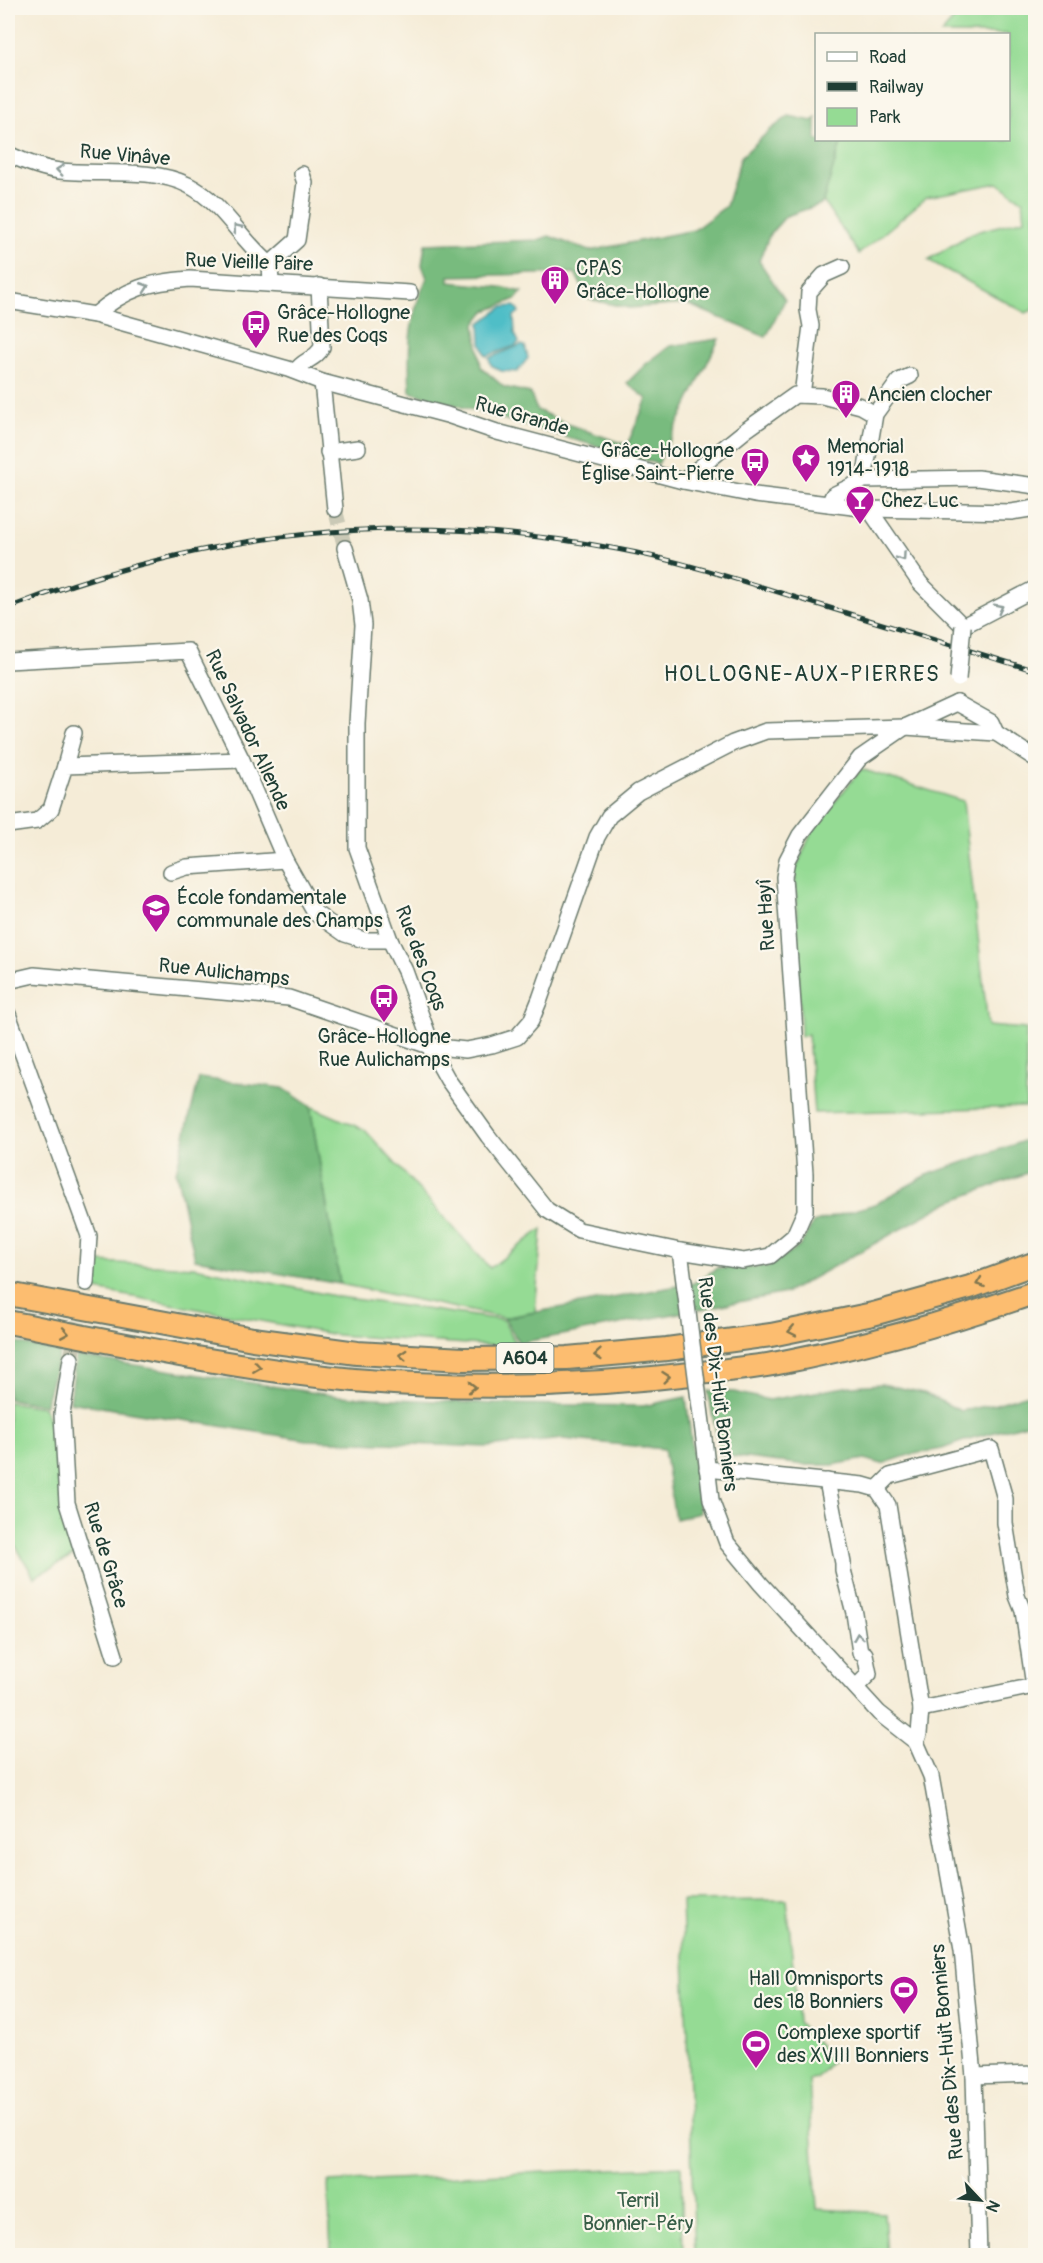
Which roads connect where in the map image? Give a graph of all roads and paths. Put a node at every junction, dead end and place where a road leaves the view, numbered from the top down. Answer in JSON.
{"nodes":[{"id":1,"x":8,"y":154,"type":"edge"},
{"id":2,"x":302,"y":174,"type":"dead end"},
{"id":3,"x":842,"y":267,"type":"dead end"},
{"id":4,"x":270,"y":274,"type":"junction"},
{"id":5,"x":319,"y":286,"type":"junction"},
{"id":6,"x":410,"y":293,"type":"dead end"},
{"id":7,"x":8,"y":301,"type":"edge"},
{"id":8,"x":95,"y":315,"type":"junction"},
{"id":9,"x":296,"y":371,"type":"junction"},
{"id":10,"x":910,"y":376,"type":"dead end"},
{"id":11,"x":322,"y":382,"type":"junction"},
{"id":12,"x":802,"y":395,"type":"junction"},
{"id":13,"x":875,"y":414,"type":"junction"},
{"id":14,"x":358,"y":448,"type":"dead end"},
{"id":15,"x":328,"y":452,"type":"junction"},
{"id":16,"x":864,"y":480,"type":"junction"},
{"id":17,"x":683,"y":481,"type":"junction"},
{"id":18,"x":1035,"y":486,"type":"edge"},
{"id":19,"x":829,"y":504,"type":"junction"},
{"id":20,"x":1035,"y":508,"type":"edge"},
{"id":21,"x":335,"y":509,"type":"tunnel mouth"},
{"id":22,"x":869,"y":509,"type":"junction"},
{"id":23,"x":1011,"y":512,"type":"junction"},
{"id":24,"x":1035,"y":519,"type":"edge"},
{"id":25,"x":345,"y":548,"type":"tunnel mouth"},
{"id":26,"x":1035,"y":588,"type":"edge"},
{"id":27,"x":963,"y":626,"type":"junction"},
{"id":28,"x":8,"y":661,"type":"edge"},
{"id":29,"x":957,"y":703,"type":"junction"},
{"id":30,"x":905,"y":727,"type":"junction"},
{"id":31,"x":74,"y":733,"type":"dead end"},
{"id":32,"x":996,"y":733,"type":"junction"},
{"id":33,"x":1035,"y":759,"type":"edge"},
{"id":34,"x":242,"y":760,"type":"junction"},
{"id":35,"x":65,"y":766,"type":"junction"},
{"id":36,"x":8,"y":825,"type":"edge"},
{"id":37,"x":285,"y":860,"type":"junction"},
{"id":38,"x":171,"y":872,"type":"dead end"},
{"id":39,"x":390,"y":940,"type":"junction"},
{"id":40,"x":8,"y":981,"type":"edge"},
{"id":41,"x":8,"y":1014,"type":"edge"},
{"id":42,"x":429,"y":1046,"type":"junction"},
{"id":43,"x":680,"y":1251,"type":"junction"},
{"id":44,"x":1035,"y":1263,"type":"edge"},
{"id":45,"x":86,"y":1283,"type":"tunnel mouth"},
{"id":46,"x":1035,"y":1292,"type":"edge"},
{"id":47,"x":8,"y":1294,"type":"edge"},
{"id":48,"x":8,"y":1322,"type":"edge"},
{"id":49,"x":71,"y":1359,"type":"tunnel mouth"},
{"id":50,"x":707,"y":1468,"type":"junction"},
{"id":51,"x":827,"y":1481,"type":"junction"},
{"id":52,"x":877,"y":1489,"type":"junction"},
{"id":53,"x":115,"y":1656,"type":"dead end"},
{"id":54,"x":856,"y":1688,"type":"junction"},
{"id":55,"x":921,"y":1708,"type":"junction"},
{"id":56,"x":916,"y":1742,"type":"junction"},
{"id":57,"x":1035,"y":2074,"type":"edge"},
{"id":58,"x":974,"y":2076,"type":"junction"},
{"id":59,"x":979,"y":2256,"type":"edge"}],
"edges":[{"from":4,"to":1,"type":"street","name":"Rue Vinâve","one_way":true},
{"from":2,"to":4,"type":"street"},
{"from":3,"to":12,"type":"street"},
{"from":4,"to":5,"type":"street","name":"Rue Vieille Paire"},
{"from":8,"to":4,"type":"street","name":"Rue Vieille Paire","one_way":true},
{"from":5,"to":6,"type":"street","name":"Rue Vieille Paire"},
{"from":5,"to":9,"type":"street"},
{"from":7,"to":8,"type":"street","name":"Rue Grande"},
{"from":8,"to":9,"type":"street","name":"Rue Grande"},
{"from":9,"to":11,"type":"street","name":"Rue Grande"},
{"from":10,"to":13,"type":"street"},
{"from":11,"to":15,"type":"street"},
{"from":11,"to":17,"type":"street","name":"Rue Grande"},
{"from":12,"to":13,"type":"street"},
{"from":12,"to":17,"type":"street"},
{"from":13,"to":16,"type":"street"},
{"from":14,"to":15,"type":"street"},
{"from":15,"to":21,"type":"street"},
{"from":16,"to":18,"type":"street"},
{"from":16,"to":19,"type":"street"},
{"from":17,"to":19,"type":"street","name":"Rue Grande"},
{"from":19,"to":22,"type":"street","name":"Rue Grande"},
{"from":20,"to":23,"type":"street","name":"Rue Grande"},
{"from":22,"to":23,"type":"street","name":"Rue Grande"},
{"from":22,"to":27,"type":"street","one_way":true},
{"from":23,"to":24,"type":"street"},
{"from":25,"to":39,"type":"street","name":"Rue des Coqs"},
{"from":27,"to":26,"type":"street","one_way":true},
{"from":27,"to":29,"type":"street","bridge":true},
{"from":28,"to":34,"type":"street","name":"Rue Salvador Allende"},
{"from":29,"to":30,"type":"street","name":"Rue Hayî"},
{"from":29,"to":32,"type":"street"},
{"from":30,"to":32,"type":"street","name":"Rue Aulichamps"},
{"from":30,"to":42,"type":"street","name":"Rue Aulichamps"},
{"from":30,"to":43,"type":"street","name":"Rue Hayî"},
{"from":31,"to":35,"type":"street"},
{"from":32,"to":33,"type":"street"},
{"from":34,"to":35,"type":"street"},
{"from":34,"to":37,"type":"street","name":"Rue Salvador Allende"},
{"from":35,"to":36,"type":"street"},
{"from":37,"to":38,"type":"street"},
{"from":37,"to":39,"type":"street","name":"Rue Salvador Allende"},
{"from":39,"to":42,"type":"street","name":"Rue des Coqs"},
{"from":40,"to":42,"type":"street","name":"Rue Aulichamps"},
{"from":41,"to":45,"type":"street"},
{"from":42,"to":43,"type":"street","name":"Rue des Coqs"},
{"from":43,"to":50,"type":"street","name":"Rue des Dix-Huit Bonniers","bridge":true},
{"from":44,"to":47,"type":"highway","number":"A604","one_way":true},
{"from":48,"to":46,"type":"highway","number":"A604","one_way":true},
{"from":49,"to":53,"type":"street","name":"Rue de Grâce"},
{"from":50,"to":51,"type":"street"},
{"from":50,"to":54,"type":"street","name":"Rue des Dix-Huit Bonniers"},
{"from":51,"to":52,"type":"street"},
{"from":54,"to":51,"type":"street","one_way":true},
{"from":52,"to":55,"type":"street"},
{"from":52,"to":55,"type":"street"},
{"from":54,"to":56,"type":"street","name":"Rue des Dix-Huit Bonniers"},
{"from":55,"to":56,"type":"street"},
{"from":56,"to":58,"type":"street","name":"Rue des Dix-Huit Bonniers"},
{"from":57,"to":58,"type":"street"},
{"from":58,"to":59,"type":"street","name":"Rue des Dix-Huit Bonniers"}]}
